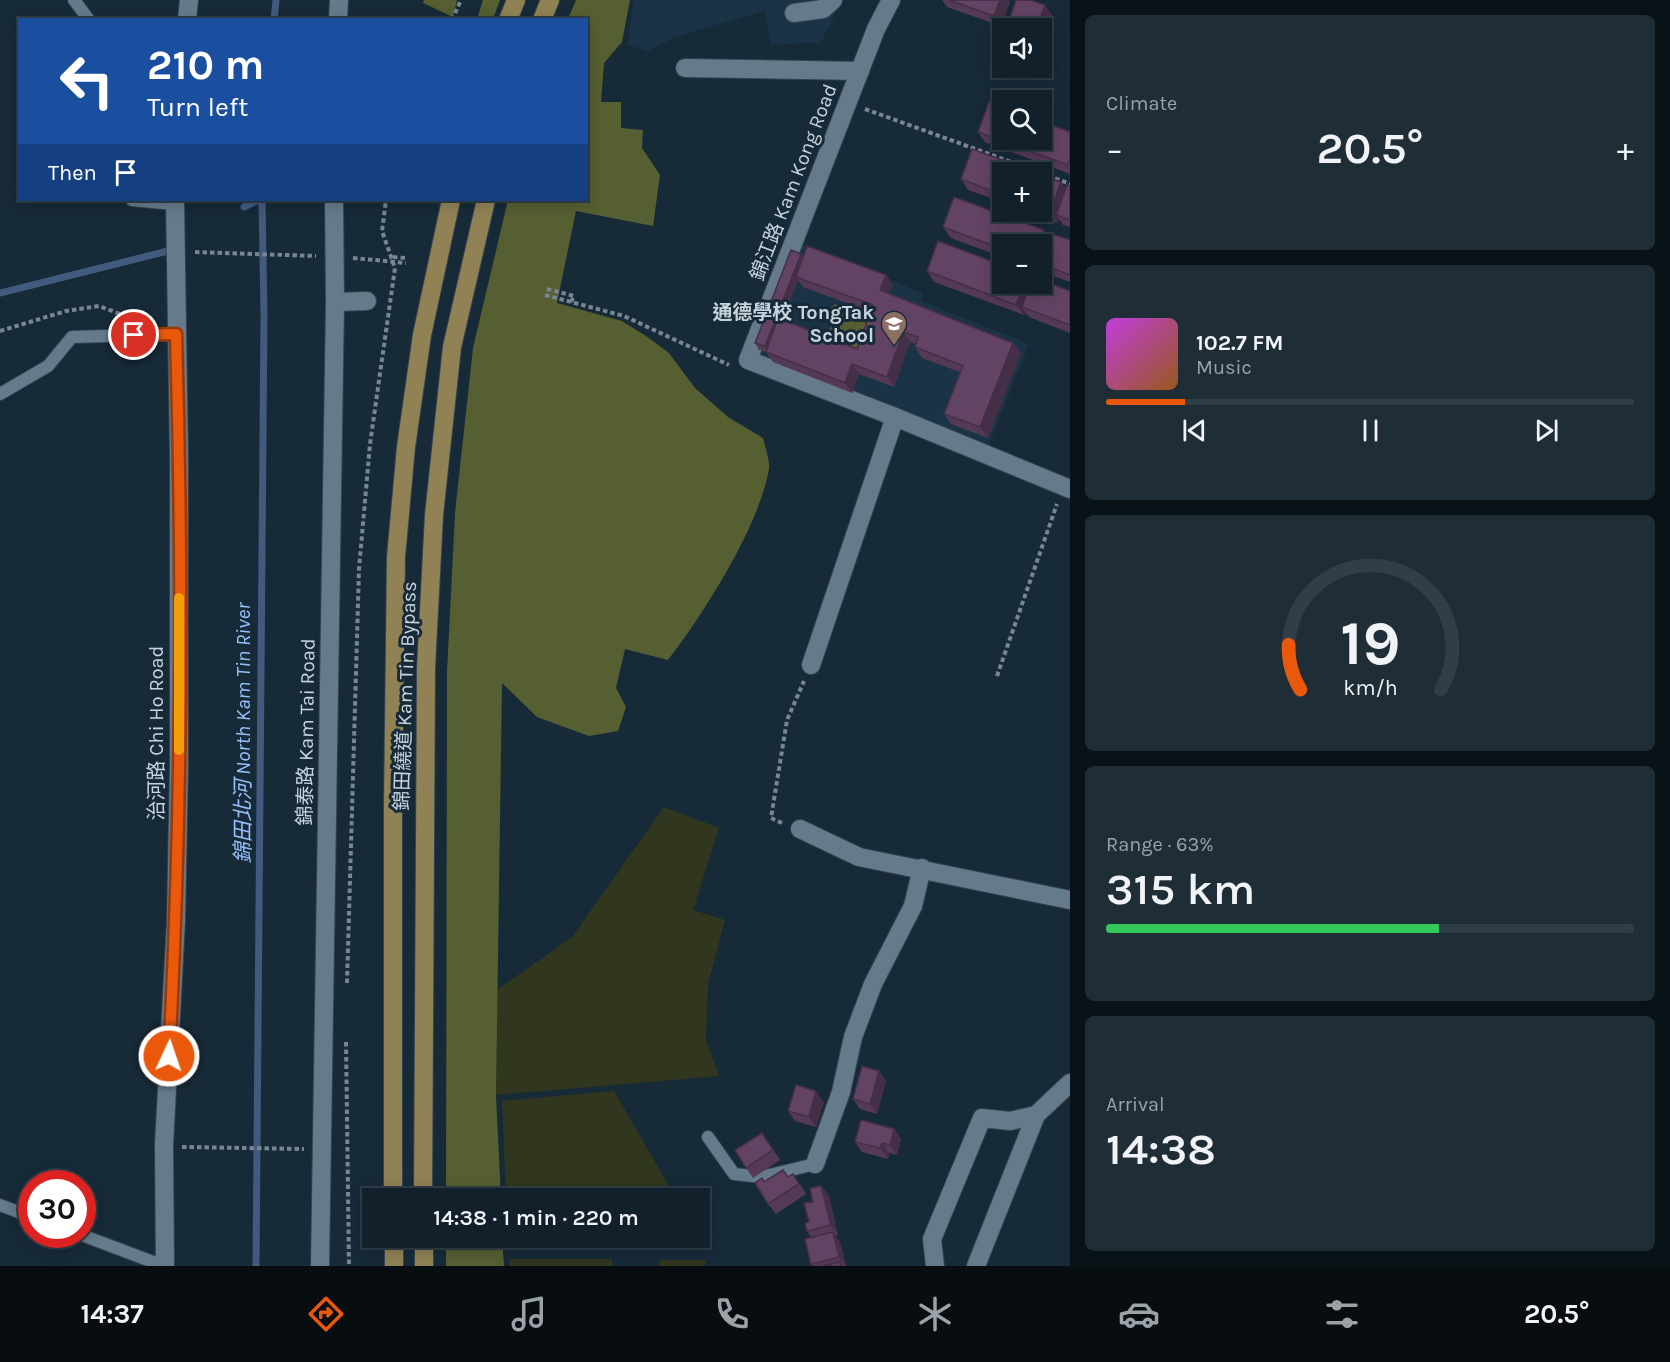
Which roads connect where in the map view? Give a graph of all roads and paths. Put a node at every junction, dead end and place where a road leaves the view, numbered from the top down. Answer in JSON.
{"nodes":[{"id":1,"x":74,"y":0,"type":"edge"},
{"id":2,"x":189,"y":0,"type":"edge"},
{"id":3,"x":339,"y":0,"type":"edge"},
{"id":4,"x":461,"y":0,"type":"edge"},
{"id":5,"x":516,"y":0,"type":"edge"},
{"id":6,"x":550,"y":0,"type":"edge"},
{"id":7,"x":833,"y":0,"type":"edge"},
{"id":8,"x":891,"y":0,"type":"edge"},
{"id":9,"x":794,"y":13,"type":"dead end"},
{"id":10,"x":88,"y":18,"type":"edge"},
{"id":11,"x":187,"y":18,"type":"edge"},
{"id":12,"x":338,"y":18,"type":"edge"},
{"id":13,"x":453,"y":18,"type":"edge"},
{"id":14,"x":509,"y":18,"type":"edge"},
{"id":15,"x":543,"y":18,"type":"edge"},
{"id":16,"x":685,"y":68,"type":"dead end"},
{"id":17,"x":860,"y":71,"type":"junction"},
{"id":18,"x":849,"y":103,"type":"junction"},
{"id":19,"x":1010,"y":162,"type":"edge"},
{"id":20,"x":1052,"y":177,"type":"edge"},
{"id":21,"x":1070,"y":184,"type":"edge"},
{"id":22,"x":154,"y":201,"type":"edge"},
{"id":23,"x":334,"y":201,"type":"edge"},
{"id":24,"x":386,"y":201,"type":"edge"},
{"id":25,"x":451,"y":201,"type":"edge"},
{"id":26,"x":486,"y":201,"type":"edge"},
{"id":27,"x":175,"y":202,"type":"edge"},
{"id":28,"x":192,"y":252,"type":"dead end"},
{"id":29,"x":315,"y":256,"type":"dead end"},
{"id":30,"x":392,"y":256,"type":"junction"},
{"id":31,"x":335,"y":257,"type":"junction"},
{"id":32,"x":395,"y":261,"type":"junction"},
{"id":33,"x":547,"y":289,"type":"dead end"},
{"id":34,"x":545,"y":295,"type":"dead end"},
{"id":35,"x":367,"y":301,"type":"dead end"},
{"id":36,"x":335,"y":302,"type":"junction"},
{"id":37,"x":571,"y":302,"type":"junction"},
{"id":38,"x":176,"y":334,"type":"junction"},
{"id":39,"x":748,"y":360,"type":"junction"},
{"id":40,"x":0,"y":394,"type":"edge"},
{"id":41,"x":895,"y":417,"type":"junction"},
{"id":42,"x":1066,"y":488,"type":"edge"},
{"id":43,"x":811,"y":665,"type":"joint"},
{"id":44,"x":997,"y":676,"type":"dead end"},
{"id":45,"x":800,"y":829,"type":"joint"},
{"id":46,"x":922,"y":868,"type":"junction"},
{"id":47,"x":1070,"y":900,"type":"edge"},
{"id":48,"x":347,"y":994,"type":"dead end"},
{"id":49,"x":346,"y":1039,"type":"dead end"},
{"id":50,"x":1070,"y":1083,"type":"edge"},
{"id":51,"x":1036,"y":1115,"type":"junction"},
{"id":52,"x":708,"y":1137,"type":"dead end"},
{"id":53,"x":190,"y":1148,"type":"dead end"},
{"id":54,"x":310,"y":1149,"type":"dead end"},
{"id":55,"x":815,"y":1164,"type":"joint"},
{"id":56,"x":393,"y":1188,"type":"edge"},
{"id":57,"x":423,"y":1188,"type":"edge"},
{"id":58,"x":0,"y":1205,"type":"edge"},
{"id":59,"x":18,"y":1212,"type":"edge"},
{"id":60,"x":96,"y":1240,"type":"edge"},
{"id":61,"x":394,"y":1248,"type":"edge"},
{"id":62,"x":424,"y":1248,"type":"edge"},
{"id":63,"x":165,"y":1266,"type":"edge"},
{"id":64,"x":320,"y":1266,"type":"edge"},
{"id":65,"x":349,"y":1266,"type":"edge"},
{"id":66,"x":394,"y":1266,"type":"edge"},
{"id":67,"x":424,"y":1266,"type":"edge"},
{"id":68,"x":935,"y":1266,"type":"edge"},
{"id":69,"x":976,"y":1266,"type":"edge"}],
"edges":[{"from":1,"to":10,"type":"lane"},
{"from":2,"to":11,"type":"street"},
{"from":3,"to":12,"type":"street"},
{"from":4,"to":13,"type":"path"},
{"from":5,"to":14,"type":"main road"},
{"from":6,"to":15,"type":"main road"},
{"from":7,"to":9,"type":"street"},
{"from":8,"to":17,"type":"street","name":"錦江路 Kam Kong Road"},
{"from":16,"to":17,"type":"street"},
{"from":17,"to":18,"type":"street","name":"錦江路 Kam Kong Road"},
{"from":18,"to":19,"type":"path"},
{"from":18,"to":39,"type":"street","name":"錦江路 Kam Kong Road"},
{"from":20,"to":21,"type":"path"},
{"from":22,"to":27,"type":"lane"},
{"from":23,"to":31,"type":"street","name":"錦泰路 Kam Tai Road"},
{"from":24,"to":30,"type":"path"},
{"from":25,"to":56,"type":"main road","name":"錦田繞道 Kam Tin Bypass"},
{"from":26,"to":57,"type":"main road","name":"錦田繞道 Kam Tin Bypass"},
{"from":27,"to":38,"type":"street","name":"治河路 Chi Ho Road"},
{"from":28,"to":29,"type":"path"},
{"from":30,"to":32,"type":"path"},
{"from":30,"to":32,"type":"path"},
{"from":31,"to":32,"type":"path"},
{"from":31,"to":36,"type":"street","name":"錦泰路 Kam Tai Road"},
{"from":32,"to":48,"type":"path"},
{"from":33,"to":37,"type":"path"},
{"from":34,"to":37,"type":"path"},
{"from":35,"to":36,"type":"street"},
{"from":36,"to":64,"type":"street","name":"錦泰路 Kam Tai Road"},
{"from":37,"to":39,"type":"path"},
{"from":38,"to":40,"type":"lane"},
{"from":38,"to":63,"type":"street","name":"治河路 Chi Ho Road"},
{"from":39,"to":41,"type":"street"},
{"from":41,"to":42,"type":"street"},
{"from":41,"to":43,"type":"street"},
{"from":42,"to":44,"type":"path"},
{"from":43,"to":45,"type":"path"},
{"from":45,"to":46,"type":"street"},
{"from":46,"to":47,"type":"street"},
{"from":46,"to":55,"type":"street"},
{"from":49,"to":65,"type":"path"},
{"from":50,"to":51,"type":"street"},
{"from":51,"to":68,"type":"street"},
{"from":51,"to":69,"type":"street"},
{"from":52,"to":55,"type":"lane"},
{"from":53,"to":54,"type":"path"},
{"from":58,"to":59,"type":"lane"},
{"from":60,"to":63,"type":"lane"},
{"from":61,"to":66,"type":"main road"},
{"from":62,"to":67,"type":"main road"}]}
